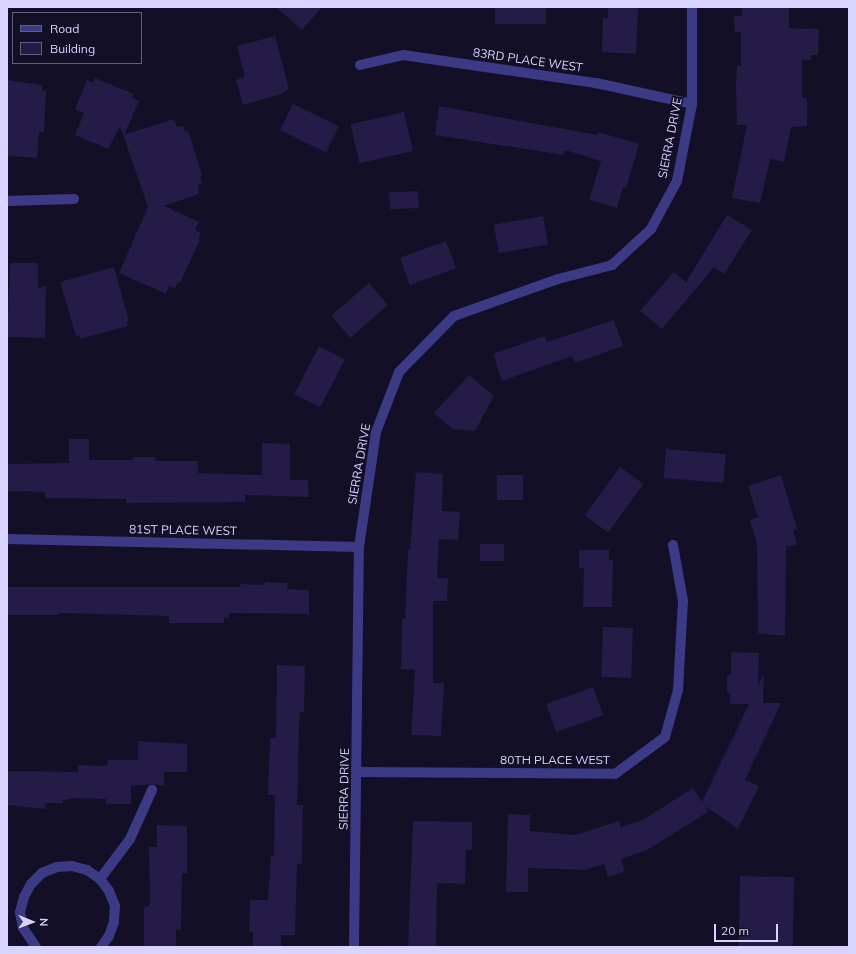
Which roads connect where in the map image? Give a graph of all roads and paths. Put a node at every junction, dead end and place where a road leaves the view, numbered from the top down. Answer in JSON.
{"nodes":[{"id":1,"x":692,"y":7,"type":"edge"},
{"id":2,"x":360,"y":66,"type":"dead end"},
{"id":3,"x":692,"y":104,"type":"junction"},
{"id":4,"x":74,"y":199,"type":"dead end"},
{"id":5,"x":7,"y":201,"type":"edge"},
{"id":6,"x":7,"y":539,"type":"edge"},
{"id":7,"x":674,"y":545,"type":"dead end"},
{"id":8,"x":359,"y":547,"type":"junction"},
{"id":9,"x":357,"y":772,"type":"junction"},
{"id":10,"x":152,"y":790,"type":"dead end"},
{"id":11,"x":100,"y":879,"type":"junction"},
{"id":12,"x":36,"y":947,"type":"edge"},
{"id":13,"x":101,"y":947,"type":"edge"},
{"id":14,"x":354,"y":947,"type":"edge"}],
"edges":[{"from":1,"to":3,"type":"street","name":"SIERRA DRIVE"},
{"from":2,"to":3,"type":"street","name":"83RD PLACE WEST"},
{"from":3,"to":8,"type":"street","name":"SIERRA DRIVE"},
{"from":4,"to":5,"type":"street"},
{"from":6,"to":8,"type":"street","name":"81ST PLACE WEST"},
{"from":7,"to":9,"type":"street","name":"80TH PLACE WEST"},
{"from":8,"to":9,"type":"street","name":"SIERRA DRIVE"},
{"from":9,"to":14,"type":"street","name":"SIERRA DRIVE"},
{"from":10,"to":11,"type":"street"},
{"from":11,"to":12,"type":"street"},
{"from":11,"to":13,"type":"street"}]}
